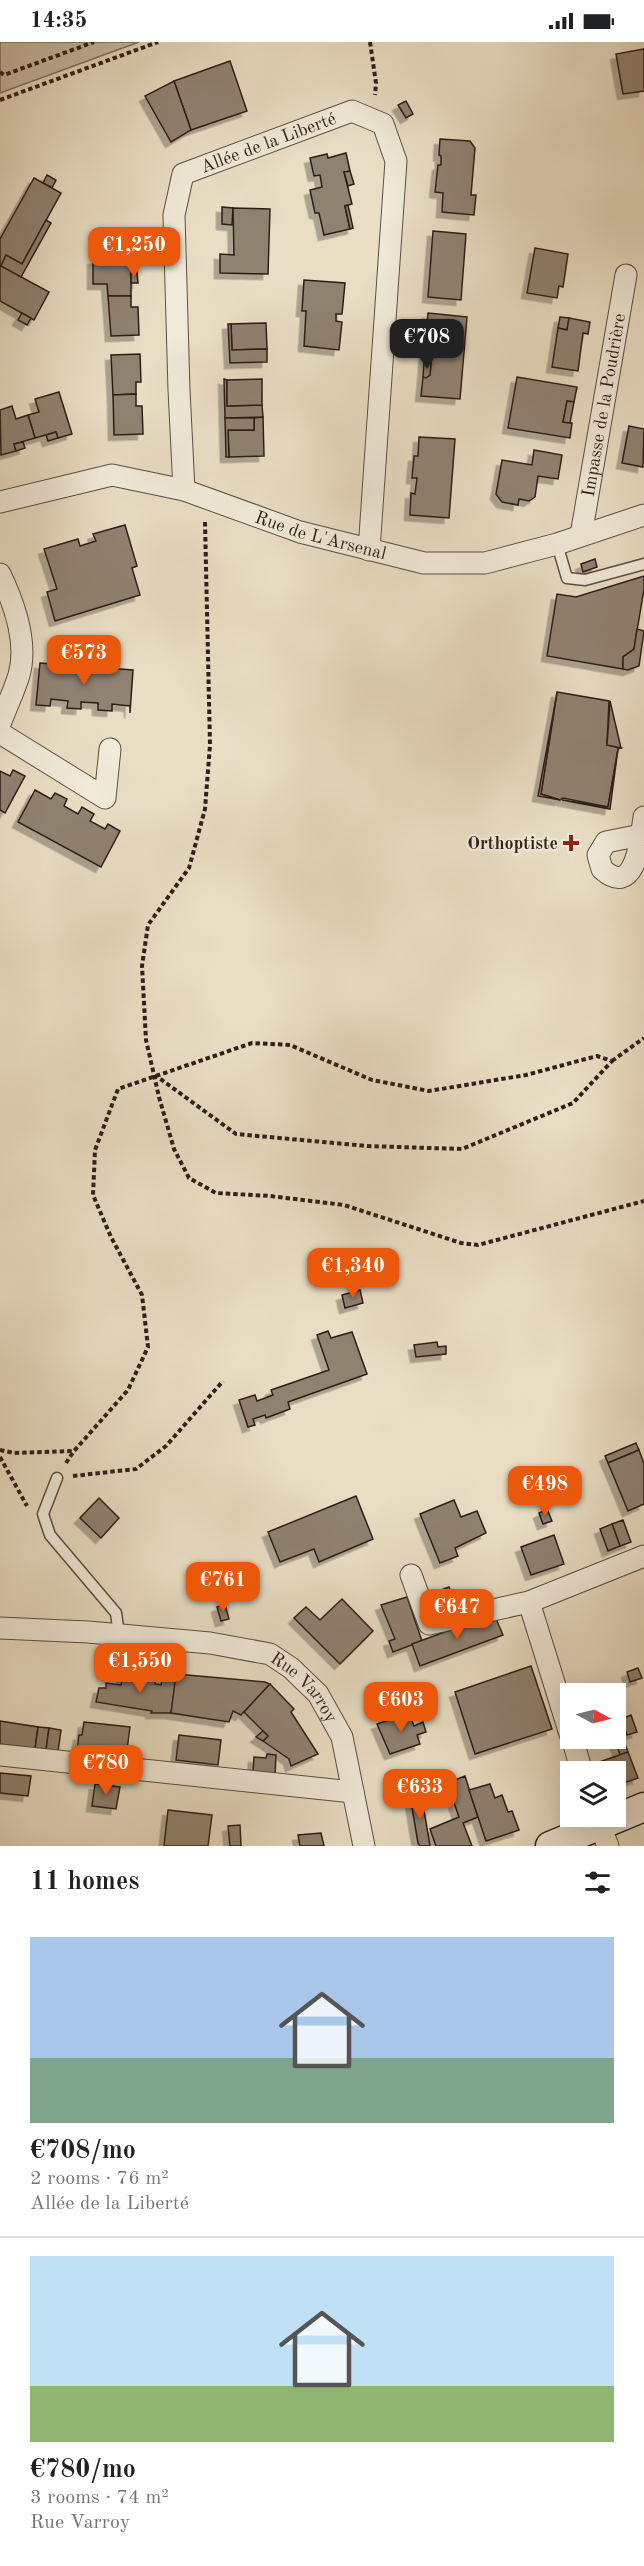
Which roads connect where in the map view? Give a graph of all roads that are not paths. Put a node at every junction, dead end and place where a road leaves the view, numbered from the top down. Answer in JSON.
{"nodes":[{"id":1,"x":626,"y":275,"type":"dead end"},
{"id":2,"x":184,"y":490,"type":"junction"},
{"id":3,"x":0,"y":502,"type":"edge"},
{"id":4,"x":644,"y":515,"type":"edge"},
{"id":5,"x":581,"y":535,"type":"junction"},
{"id":6,"x":557,"y":544,"type":"junction"},
{"id":7,"x":369,"y":550,"type":"junction"},
{"id":8,"x":644,"y":564,"type":"edge"},
{"id":9,"x":0,"y":574,"type":"edge"},
{"id":10,"x":0,"y":723,"type":"edge"},
{"id":11,"x":0,"y":733,"type":"edge"},
{"id":12,"x":110,"y":749,"type":"dead end"},
{"id":13,"x":57,"y":1478,"type":"road end"},
{"id":14,"x":644,"y":1556,"type":"edge"},
{"id":15,"x":411,"y":1575,"type":"dead end"},
{"id":16,"x":529,"y":1602,"type":"junction"},
{"id":17,"x":0,"y":1628,"type":"edge"},
{"id":18,"x":119,"y":1635,"type":"junction"},
{"id":19,"x":560,"y":1702,"type":"edge"},
{"id":20,"x":0,"y":1755,"type":"edge"},
{"id":21,"x":353,"y":1792,"type":"junction"},
{"id":22,"x":644,"y":1807,"type":"edge"},
{"id":23,"x":601,"y":1829,"type":"edge"},
{"id":24,"x":364,"y":1846,"type":"edge"},
{"id":25,"x":550,"y":1846,"type":"edge"}],
"edges":[{"from":1,"to":5,"type":"street","name":"Impasse de la Poudrière"},
{"from":2,"to":3,"type":"street","name":"Rue de L'Arsenal"},
{"from":2,"to":7,"type":"street","name":"Rue de L'Arsenal"},
{"from":2,"to":7,"type":"street","name":"Allée de la Liberté"},
{"from":4,"to":5,"type":"street","name":"Rue de L'Arsenal"},
{"from":5,"to":6,"type":"street","name":"Rue de L'Arsenal"},
{"from":6,"to":7,"type":"street","name":"Rue de L'Arsenal"},
{"from":6,"to":8,"type":"lane"},
{"from":9,"to":10,"type":"street"},
{"from":11,"to":12,"type":"street"},
{"from":13,"to":18,"type":"lane"},
{"from":14,"to":16,"type":"street"},
{"from":15,"to":16,"type":"street"},
{"from":16,"to":19,"type":"street"},
{"from":17,"to":18,"type":"street","name":"Rue Varroy"},
{"from":18,"to":21,"type":"street","name":"Rue Varroy"},
{"from":20,"to":21,"type":"street"},
{"from":21,"to":24,"type":"street","name":"Rue Varroy"},
{"from":22,"to":23,"type":"main road"},
{"from":23,"to":25,"type":"main road"}]}
